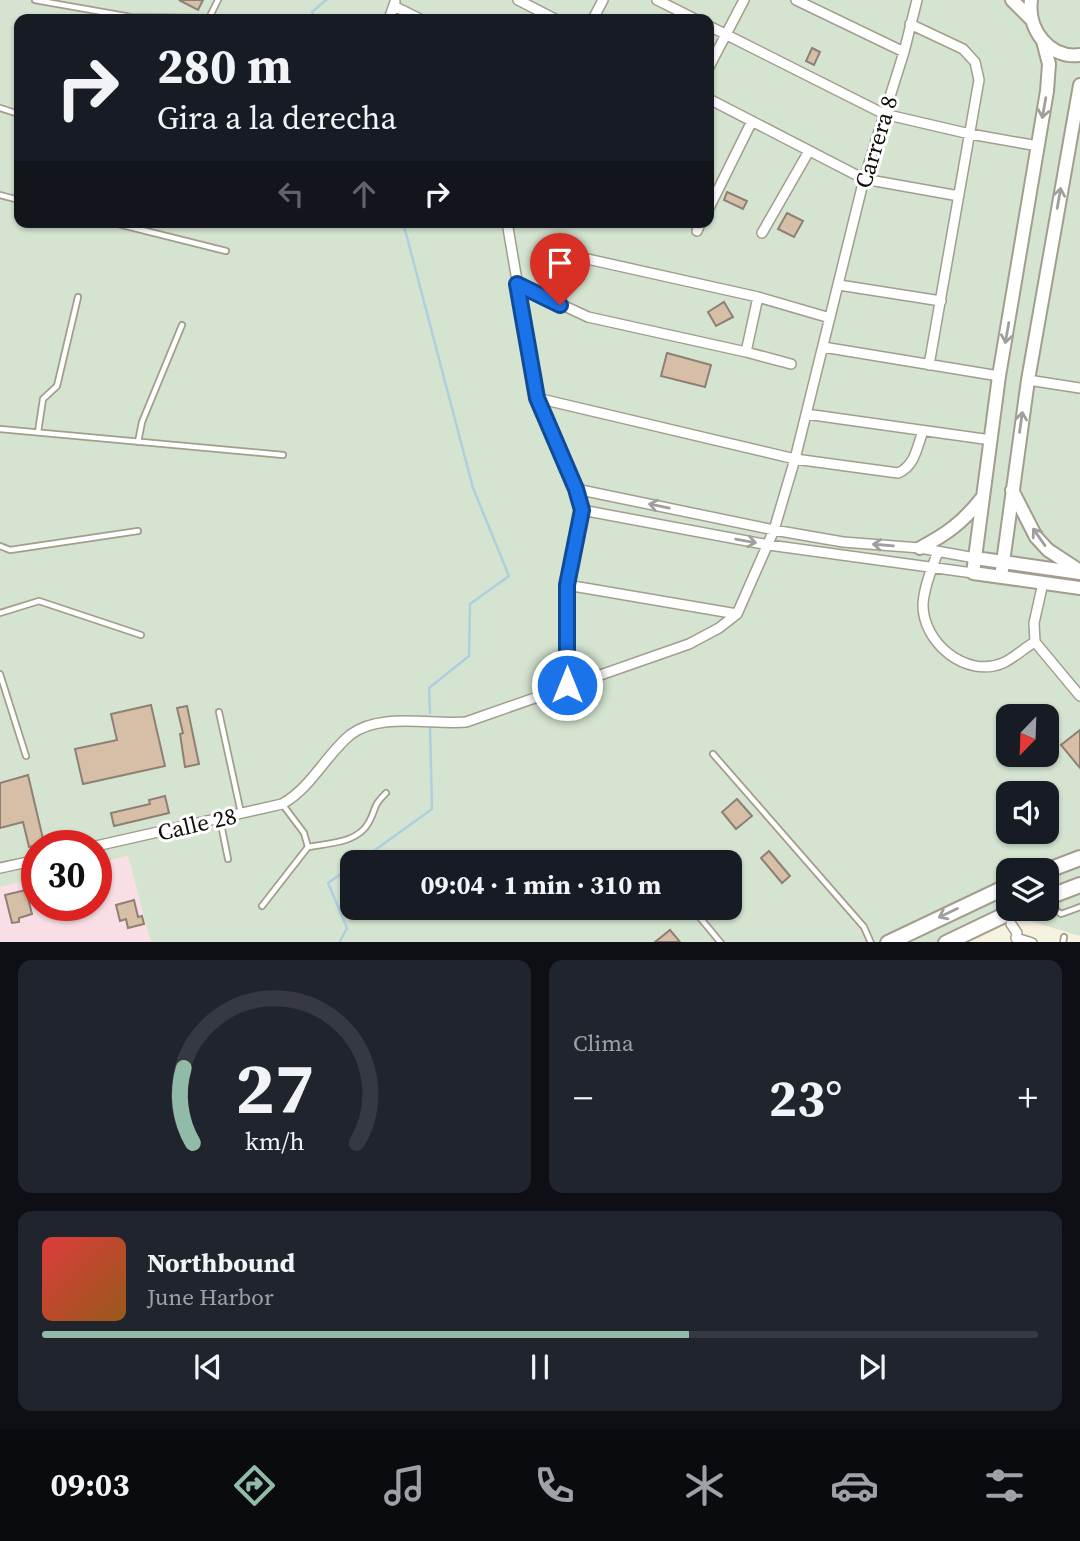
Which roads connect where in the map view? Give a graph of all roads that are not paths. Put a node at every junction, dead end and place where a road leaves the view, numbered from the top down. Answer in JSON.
{"nodes":[{"id":1,"x":35,"y":0,"type":"edge"},
{"id":2,"x":657,"y":0,"type":"edge"},
{"id":3,"x":744,"y":0,"type":"edge"},
{"id":4,"x":796,"y":0,"type":"edge"},
{"id":5,"x":917,"y":0,"type":"edge"},
{"id":6,"x":1012,"y":0,"type":"edge"},
{"id":7,"x":1031,"y":0,"type":"edge"},
{"id":8,"x":524,"y":2,"type":"edge"},
{"id":9,"x":395,"y":3,"type":"edge"},
{"id":10,"x":114,"y":14,"type":"edge"},
{"id":11,"x":413,"y":14,"type":"edge"},
{"id":12,"x":546,"y":14,"type":"edge"},
{"id":13,"x":685,"y":14,"type":"edge"},
{"id":14,"x":1031,"y":19,"type":"junction"},
{"id":15,"x":910,"y":24,"type":"junction"},
{"id":16,"x":714,"y":28,"type":"edge"},
{"id":17,"x":726,"y":34,"type":"junction"},
{"id":18,"x":1043,"y":41,"type":"junction"},
{"id":19,"x":904,"y":52,"type":"junction"},
{"id":20,"x":1080,"y":55,"type":"edge"},
{"id":21,"x":714,"y":57,"type":"edge"},
{"id":22,"x":1079,"y":93,"type":"edge"},
{"id":23,"x":714,"y":102,"type":"edge"},
{"id":24,"x":884,"y":114,"type":"junction"},
{"id":25,"x":752,"y":121,"type":"junction"},
{"id":26,"x":970,"y":134,"type":"junction"},
{"id":27,"x":1038,"y":146,"type":"junction"},
{"id":28,"x":809,"y":151,"type":"junction"},
{"id":29,"x":864,"y":179,"type":"junction"},
{"id":30,"x":959,"y":196,"type":"junction"},
{"id":31,"x":714,"y":198,"type":"edge"},
{"id":32,"x":134,"y":228,"type":"edge"},
{"id":33,"x":508,"y":228,"type":"edge"},
{"id":34,"x":762,"y":233,"type":"dead end"},
{"id":35,"x":226,"y":251,"type":"dead end"},
{"id":36,"x":517,"y":284,"type":"junction"},
{"id":37,"x":839,"y":285,"type":"junction"},
{"id":38,"x":758,"y":297,"type":"junction"},
{"id":39,"x":78,"y":298,"type":"dead end"},
{"id":40,"x":941,"y":301,"type":"junction"},
{"id":41,"x":560,"y":305,"type":"junction"},
{"id":42,"x":830,"y":318,"type":"junction"},
{"id":43,"x":182,"y":325,"type":"dead end"},
{"id":44,"x":823,"y":347,"type":"junction"},
{"id":45,"x":746,"y":352,"type":"junction"},
{"id":46,"x":791,"y":364,"type":"dead end"},
{"id":47,"x":929,"y":365,"type":"junction"},
{"id":48,"x":999,"y":376,"type":"junction"},
{"id":49,"x":1028,"y":380,"type":"junction"},
{"id":50,"x":1080,"y":388,"type":"edge"},
{"id":51,"x":537,"y":398,"type":"junction"},
{"id":52,"x":806,"y":414,"type":"junction"},
{"id":53,"x":0,"y":429,"type":"edge"},
{"id":54,"x":923,"y":431,"type":"junction"},
{"id":55,"x":38,"y":432,"type":"junction"},
{"id":56,"x":990,"y":440,"type":"junction"},
{"id":57,"x":138,"y":442,"type":"junction"},
{"id":58,"x":283,"y":455,"type":"dead end"},
{"id":59,"x":795,"y":459,"type":"junction"},
{"id":60,"x":576,"y":489,"type":"junction"},
{"id":61,"x":1012,"y":490,"type":"junction"},
{"id":62,"x":983,"y":497,"type":"junction"},
{"id":63,"x":582,"y":510,"type":"junction"},
{"id":64,"x":774,"y":530,"type":"junction"},
{"id":65,"x":138,"y":531,"type":"dead end"},
{"id":66,"x":769,"y":545,"type":"junction"},
{"id":67,"x":0,"y":546,"type":"edge"},
{"id":68,"x":920,"y":548,"type":"junction"},
{"id":69,"x":938,"y":552,"type":"junction"},
{"id":70,"x":975,"y":558,"type":"junction"},
{"id":71,"x":1003,"y":562,"type":"junction"},
{"id":72,"x":932,"y":568,"type":"junction"},
{"id":73,"x":1080,"y":572,"type":"edge"},
{"id":74,"x":973,"y":573,"type":"junction"},
{"id":75,"x":1001,"y":578,"type":"junction"},
{"id":76,"x":1043,"y":583,"type":"junction"},
{"id":77,"x":567,"y":585,"type":"junction"},
{"id":78,"x":1080,"y":588,"type":"edge"},
{"id":79,"x":0,"y":613,"type":"edge"},
{"id":80,"x":737,"y":614,"type":"junction"},
{"id":81,"x":141,"y":635,"type":"dead end"},
{"id":82,"x":1034,"y":642,"type":"junction"},
{"id":83,"x":0,"y":674,"type":"edge"},
{"id":84,"x":1080,"y":679,"type":"edge"},
{"id":85,"x":1069,"y":682,"type":"junction"},
{"id":86,"x":567,"y":685,"type":"junction"},
{"id":87,"x":1080,"y":696,"type":"edge"},
{"id":88,"x":219,"y":712,"type":"dead end"},
{"id":89,"x":713,"y":754,"type":"dead end"},
{"id":90,"x":26,"y":756,"type":"dead end"},
{"id":91,"x":386,"y":793,"type":"dead end"},
{"id":92,"x":282,"y":804,"type":"junction"},
{"id":93,"x":241,"y":813,"type":"junction"},
{"id":94,"x":219,"y":818,"type":"junction"},
{"id":95,"x":112,"y":842,"type":"edge"},
{"id":96,"x":308,"y":847,"type":"junction"},
{"id":97,"x":1080,"y":858,"type":"edge"},
{"id":98,"x":228,"y":859,"type":"dead end"},
{"id":99,"x":21,"y":863,"type":"edge"},
{"id":100,"x":1059,"y":866,"type":"edge"},
{"id":101,"x":0,"y":868,"type":"edge"},
{"id":102,"x":1080,"y":885,"type":"edge"},
{"id":103,"x":996,"y":892,"type":"edge"},
{"id":104,"x":1059,"y":894,"type":"edge"},
{"id":105,"x":262,"y":906,"type":"dead end"},
{"id":106,"x":1080,"y":907,"type":"edge"},
{"id":107,"x":1059,"y":912,"type":"edge"},
{"id":108,"x":996,"y":919,"type":"edge"},
{"id":109,"x":702,"y":920,"type":"edge"},
{"id":110,"x":1011,"y":924,"type":"dead end"},
{"id":111,"x":720,"y":942,"type":"edge"},
{"id":112,"x":871,"y":942,"type":"edge"},
{"id":113,"x":890,"y":942,"type":"edge"},
{"id":114,"x":948,"y":942,"type":"edge"},
{"id":115,"x":1029,"y":942,"type":"edge"}],
"edges":[{"from":1,"to":10,"type":"lane"},
{"from":2,"to":13,"type":"street"},
{"from":3,"to":17,"type":"street"},
{"from":4,"to":19,"type":"street"},
{"from":5,"to":15,"type":"street","name":"Carrera 8"},
{"from":6,"to":14,"type":"main road"},
{"from":7,"to":14,"type":"main road"},
{"from":8,"to":12,"type":"street"},
{"from":9,"to":11,"type":"street"},
{"from":14,"to":18,"type":"main road"},
{"from":15,"to":19,"type":"street","name":"Carrera 8"},
{"from":15,"to":26,"type":"street"},
{"from":16,"to":17,"type":"street"},
{"from":17,"to":21,"type":"street"},
{"from":17,"to":24,"type":"street"},
{"from":18,"to":20,"type":"main road"},
{"from":18,"to":27,"type":"main road","one_way":true},
{"from":19,"to":24,"type":"street","name":"Carrera 8"},
{"from":49,"to":22,"type":"main road","one_way":true},
{"from":23,"to":25,"type":"street"},
{"from":24,"to":26,"type":"street"},
{"from":24,"to":29,"type":"street","name":"Carrera 8"},
{"from":25,"to":28,"type":"street"},
{"from":25,"to":31,"type":"street"},
{"from":26,"to":27,"type":"street"},
{"from":26,"to":30,"type":"street"},
{"from":27,"to":48,"type":"main road","one_way":true},
{"from":28,"to":29,"type":"street"},
{"from":28,"to":34,"type":"street"},
{"from":29,"to":30,"type":"street"},
{"from":29,"to":37,"type":"street","name":"Carrera 8"},
{"from":30,"to":40,"type":"street"},
{"from":32,"to":35,"type":"lane"},
{"from":33,"to":36,"type":"street"},
{"from":36,"to":41,"type":"street"},
{"from":36,"to":51,"type":"street"},
{"from":37,"to":40,"type":"street"},
{"from":37,"to":42,"type":"street","name":"Carrera 8"},
{"from":38,"to":41,"type":"street"},
{"from":38,"to":42,"type":"street"},
{"from":38,"to":45,"type":"street"},
{"from":39,"to":55,"type":"lane"},
{"from":40,"to":47,"type":"street"},
{"from":41,"to":45,"type":"street"},
{"from":42,"to":44,"type":"street","name":"Carrera 8"},
{"from":43,"to":57,"type":"lane"},
{"from":44,"to":47,"type":"street"},
{"from":44,"to":52,"type":"street","name":"Carrera 8"},
{"from":45,"to":46,"type":"street"},
{"from":47,"to":48,"type":"street"},
{"from":48,"to":56,"type":"main road"},
{"from":49,"to":50,"type":"street"},
{"from":61,"to":49,"type":"main road","one_way":true},
{"from":51,"to":59,"type":"street"},
{"from":51,"to":60,"type":"street"},
{"from":52,"to":54,"type":"street"},
{"from":52,"to":59,"type":"street","name":"Carrera 8"},
{"from":53,"to":55,"type":"lane"},
{"from":54,"to":56,"type":"street"},
{"from":54,"to":59,"type":"street"},
{"from":55,"to":57,"type":"lane"},
{"from":56,"to":62,"type":"main road"},
{"from":57,"to":58,"type":"lane"},
{"from":59,"to":64,"type":"street","name":"Carrera 8"},
{"from":60,"to":63,"type":"street"},
{"from":64,"to":60,"type":"street","one_way":true},
{"from":61,"to":71,"type":"main road"},
{"from":73,"to":61,"type":"main road","one_way":true},
{"from":62,"to":68,"type":"main road"},
{"from":62,"to":70,"type":"main road"},
{"from":63,"to":66,"type":"street","one_way":true},
{"from":63,"to":77,"type":"street"},
{"from":64,"to":66,"type":"street","name":"Carrera 8"},
{"from":68,"to":64,"type":"street","one_way":true},
{"from":65,"to":67,"type":"lane"},
{"from":66,"to":72,"type":"street"},
{"from":66,"to":80,"type":"street","name":"Carrera 8"},
{"from":68,"to":69,"type":"street"},
{"from":69,"to":70,"type":"street"},
{"from":69,"to":72,"type":"street"},
{"from":70,"to":71,"type":"main road"},
{"from":70,"to":74,"type":"main road"},
{"from":71,"to":73,"type":"main road"},
{"from":71,"to":75,"type":"main road"},
{"from":72,"to":74,"type":"street"},
{"from":72,"to":82,"type":"street"},
{"from":74,"to":75,"type":"main road"},
{"from":75,"to":76,"type":"main road"},
{"from":76,"to":78,"type":"main road"},
{"from":76,"to":82,"type":"street"},
{"from":77,"to":80,"type":"street"},
{"from":77,"to":86,"type":"street"},
{"from":79,"to":81,"type":"lane"},
{"from":80,"to":86,"type":"street"},
{"from":82,"to":85,"type":"street"},
{"from":83,"to":90,"type":"lane"},
{"from":84,"to":85,"type":"street"},
{"from":85,"to":87,"type":"street"},
{"from":86,"to":92,"type":"street","name":"Calle 28"},
{"from":88,"to":93,"type":"lane"},
{"from":89,"to":112,"type":"lane"},
{"from":91,"to":96,"type":"lane"},
{"from":92,"to":93,"type":"street","name":"Calle 28"},
{"from":92,"to":96,"type":"lane"},
{"from":93,"to":94,"type":"street","name":"Calle 28"},
{"from":94,"to":95,"type":"street","name":"Calle 28"},
{"from":94,"to":98,"type":"lane"},
{"from":96,"to":105,"type":"lane"},
{"from":97,"to":100,"type":"main road"},
{"from":99,"to":101,"type":"street"},
{"from":102,"to":104,"type":"main road"},
{"from":103,"to":113,"type":"main road","one_way":true},
{"from":106,"to":107,"type":"lane"},
{"from":108,"to":114,"type":"main road"},
{"from":109,"to":111,"type":"lane"},
{"from":110,"to":115,"type":"street"}]}
